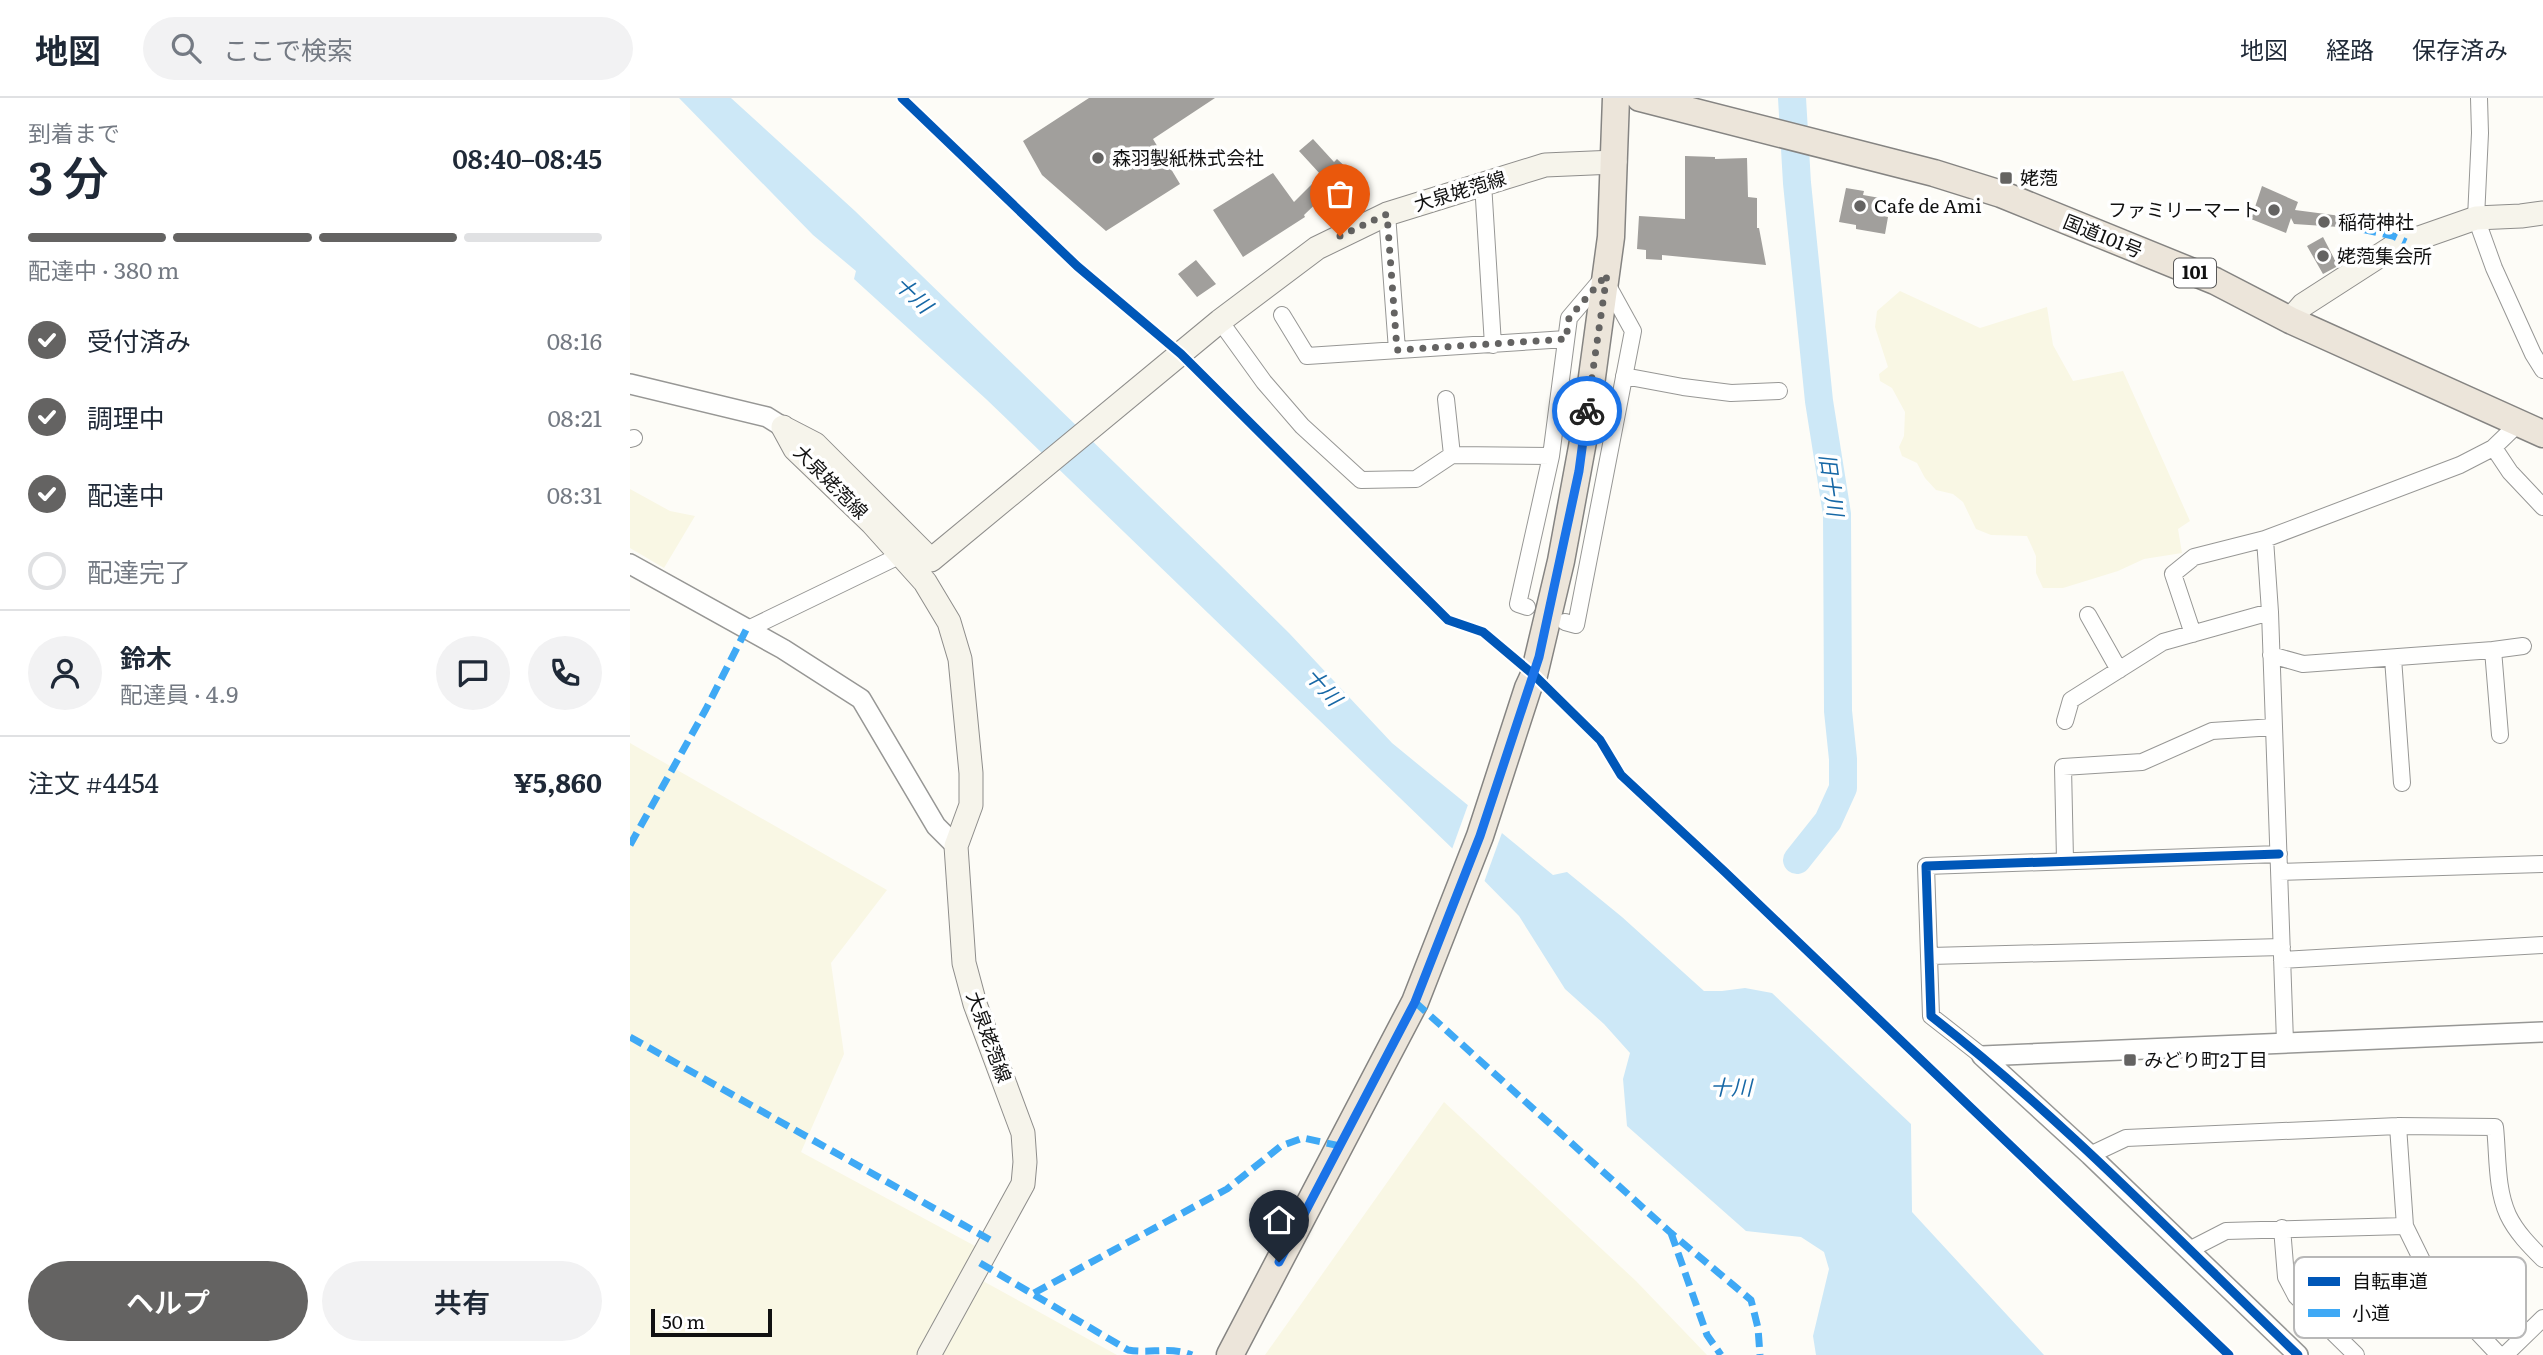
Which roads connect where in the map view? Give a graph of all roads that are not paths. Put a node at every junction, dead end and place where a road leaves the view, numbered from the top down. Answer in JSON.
{"nodes":[{"id":1,"x":1616,"y":98,"type":"edge"},
{"id":2,"x":1640,"y":98,"type":"edge"},
{"id":3,"x":2479,"y":98,"type":"edge"},
{"id":4,"x":1615,"y":162,"type":"junction"},
{"id":5,"x":1483,"y":183,"type":"junction"},
{"id":6,"x":2543,"y":213,"type":"edge"},
{"id":7,"x":1387,"y":214,"type":"junction"},
{"id":8,"x":2476,"y":218,"type":"junction"},
{"id":9,"x":1606,"y":278,"type":"junction"},
{"id":10,"x":1282,"y":315,"type":"dead end"},
{"id":11,"x":2290,"y":320,"type":"junction"},
{"id":12,"x":1220,"y":321,"type":"junction"},
{"id":13,"x":1566,"y":339,"type":"junction"},
{"id":14,"x":1493,"y":345,"type":"junction"},
{"id":15,"x":1397,"y":350,"type":"junction"},
{"id":16,"x":2543,"y":370,"type":"edge"},
{"id":17,"x":1624,"y":376,"type":"junction"},
{"id":18,"x":630,"y":384,"type":"edge"},
{"id":19,"x":1779,"y":391,"type":"dead end"},
{"id":20,"x":1446,"y":399,"type":"dead end"},
{"id":21,"x":783,"y":427,"type":"junction"},
{"id":22,"x":2537,"y":430,"type":"edge"},
{"id":23,"x":2494,"y":448,"type":"junction"},
{"id":24,"x":1452,"y":455,"type":"junction"},
{"id":25,"x":1552,"y":456,"type":"junction"},
{"id":26,"x":2543,"y":507,"type":"edge"},
{"id":27,"x":2265,"y":539,"type":"junction"},
{"id":28,"x":901,"y":555,"type":"junction"},
{"id":29,"x":630,"y":564,"type":"edge"},
{"id":30,"x":1527,"y":607,"type":"dead end"},
{"id":31,"x":2270,"y":612,"type":"junction"},
{"id":32,"x":2088,"y":615,"type":"dead end"},
{"id":33,"x":1565,"y":621,"type":"dead end"},
{"id":34,"x":746,"y":630,"type":"junction"},
{"id":35,"x":2193,"y":634,"type":"junction"},
{"id":36,"x":2523,"y":646,"type":"dead end"},
{"id":37,"x":2493,"y":650,"type":"junction"},
{"id":38,"x":2271,"y":655,"type":"junction"},
{"id":39,"x":2393,"y":658,"type":"junction"},
{"id":40,"x":2119,"y":670,"type":"junction"},
{"id":41,"x":2065,"y":721,"type":"dead end"},
{"id":42,"x":2274,"y":727,"type":"junction"},
{"id":43,"x":2500,"y":735,"type":"dead end"},
{"id":44,"x":2402,"y":783,"type":"dead end"},
{"id":45,"x":956,"y":846,"type":"junction"},
{"id":46,"x":2279,"y":854,"type":"junction"},
{"id":47,"x":2065,"y":860,"type":"junction"},
{"id":48,"x":2543,"y":864,"type":"edge"},
{"id":49,"x":2280,"y":872,"type":"junction"},
{"id":50,"x":2543,"y":945,"type":"edge"},
{"id":51,"x":2282,"y":953,"type":"junction"},
{"id":52,"x":1930,"y":956,"type":"junction"},
{"id":53,"x":2543,"y":1032,"type":"edge"},
{"id":54,"x":2285,"y":1042,"type":"junction"},
{"id":55,"x":1982,"y":1056,"type":"junction"},
{"id":56,"x":2398,"y":1126,"type":"junction"},
{"id":57,"x":2090,"y":1155,"type":"junction"},
{"id":58,"x":2405,"y":1226,"type":"junction"},
{"id":59,"x":2282,"y":1228,"type":"junction"},
{"id":60,"x":2189,"y":1250,"type":"junction"},
{"id":61,"x":2420,"y":1257,"type":"edge"},
{"id":62,"x":2543,"y":1259,"type":"edge"},
{"id":63,"x":2294,"y":1292,"type":"edge"},
{"id":64,"x":2543,"y":1318,"type":"edge"},
{"id":65,"x":2526,"y":1335,"type":"edge"},
{"id":66,"x":2339,"y":1338,"type":"edge"},
{"id":67,"x":2483,"y":1338,"type":"edge"},
{"id":68,"x":2522,"y":1338,"type":"edge"},
{"id":69,"x":929,"y":1355,"type":"edge"},
{"id":70,"x":1230,"y":1355,"type":"edge"},
{"id":71,"x":2298,"y":1355,"type":"edge"},
{"id":72,"x":2356,"y":1355,"type":"edge"},
{"id":73,"x":2499,"y":1355,"type":"edge"},
{"id":74,"x":2505,"y":1355,"type":"edge"}],
"edges":[{"from":1,"to":4,"type":"highway"},
{"from":2,"to":11,"type":"highway","name":"国道101号","number":"101"},
{"from":3,"to":8,"type":"street"},
{"from":4,"to":5,"type":"main road","name":"大泉姥萢線"},
{"from":4,"to":9,"type":"highway"},
{"from":5,"to":7,"type":"main road","name":"大泉姥萢線"},
{"from":5,"to":14,"type":"street"},
{"from":6,"to":8,"type":"main road"},
{"from":7,"to":12,"type":"main road","name":"大泉姥萢線"},
{"from":7,"to":15,"type":"street"},
{"from":8,"to":11,"type":"main road"},
{"from":8,"to":16,"type":"street"},
{"from":9,"to":13,"type":"street"},
{"from":9,"to":17,"type":"street"},
{"from":9,"to":70,"type":"highway"},
{"from":10,"to":15,"type":"street"},
{"from":11,"to":22,"type":"highway","name":"国道101号","number":"101"},
{"from":12,"to":21,"type":"main road","name":"大泉姥萢線"},
{"from":12,"to":24,"type":"street"},
{"from":13,"to":14,"type":"street"},
{"from":13,"to":25,"type":"street"},
{"from":14,"to":15,"type":"street"},
{"from":17,"to":19,"type":"street"},
{"from":17,"to":33,"type":"street"},
{"from":18,"to":21,"type":"street"},
{"from":20,"to":24,"type":"street"},
{"from":21,"to":28,"type":"main road","name":"大泉姥萢線"},
{"from":22,"to":23,"type":"street"},
{"from":23,"to":26,"type":"street"},
{"from":23,"to":27,"type":"street"},
{"from":24,"to":25,"type":"street"},
{"from":25,"to":30,"type":"street"},
{"from":27,"to":31,"type":"street"},
{"from":27,"to":35,"type":"street"},
{"from":28,"to":34,"type":"street"},
{"from":28,"to":45,"type":"main road","name":"大泉姥萢線"},
{"from":29,"to":34,"type":"street"},
{"from":31,"to":35,"type":"street"},
{"from":31,"to":38,"type":"street"},
{"from":32,"to":40,"type":"street"},
{"from":34,"to":45,"type":"street"},
{"from":35,"to":40,"type":"street"},
{"from":36,"to":37,"type":"street"},
{"from":37,"to":39,"type":"street"},
{"from":37,"to":43,"type":"street"},
{"from":38,"to":39,"type":"street"},
{"from":38,"to":42,"type":"street"},
{"from":39,"to":44,"type":"street"},
{"from":40,"to":41,"type":"street"},
{"from":42,"to":46,"type":"street"},
{"from":42,"to":47,"type":"street"},
{"from":45,"to":69,"type":"main road","name":"大泉姥萢線"},
{"from":46,"to":47,"type":"street"},
{"from":46,"to":49,"type":"street"},
{"from":47,"to":52,"type":"street"},
{"from":48,"to":49,"type":"street"},
{"from":49,"to":51,"type":"street"},
{"from":50,"to":51,"type":"street"},
{"from":51,"to":52,"type":"street"},
{"from":51,"to":54,"type":"street"},
{"from":52,"to":55,"type":"street"},
{"from":53,"to":54,"type":"street"},
{"from":54,"to":55,"type":"street"},
{"from":55,"to":57,"type":"street"},
{"from":56,"to":57,"type":"street"},
{"from":56,"to":58,"type":"street"},
{"from":56,"to":62,"type":"street"},
{"from":57,"to":60,"type":"street"},
{"from":58,"to":59,"type":"street"},
{"from":58,"to":61,"type":"street"},
{"from":59,"to":60,"type":"street"},
{"from":59,"to":63,"type":"street"},
{"from":60,"to":71,"type":"street"},
{"from":64,"to":65,"type":"street"},
{"from":66,"to":72,"type":"street"},
{"from":67,"to":73,"type":"street"},
{"from":68,"to":74,"type":"street"}]}
